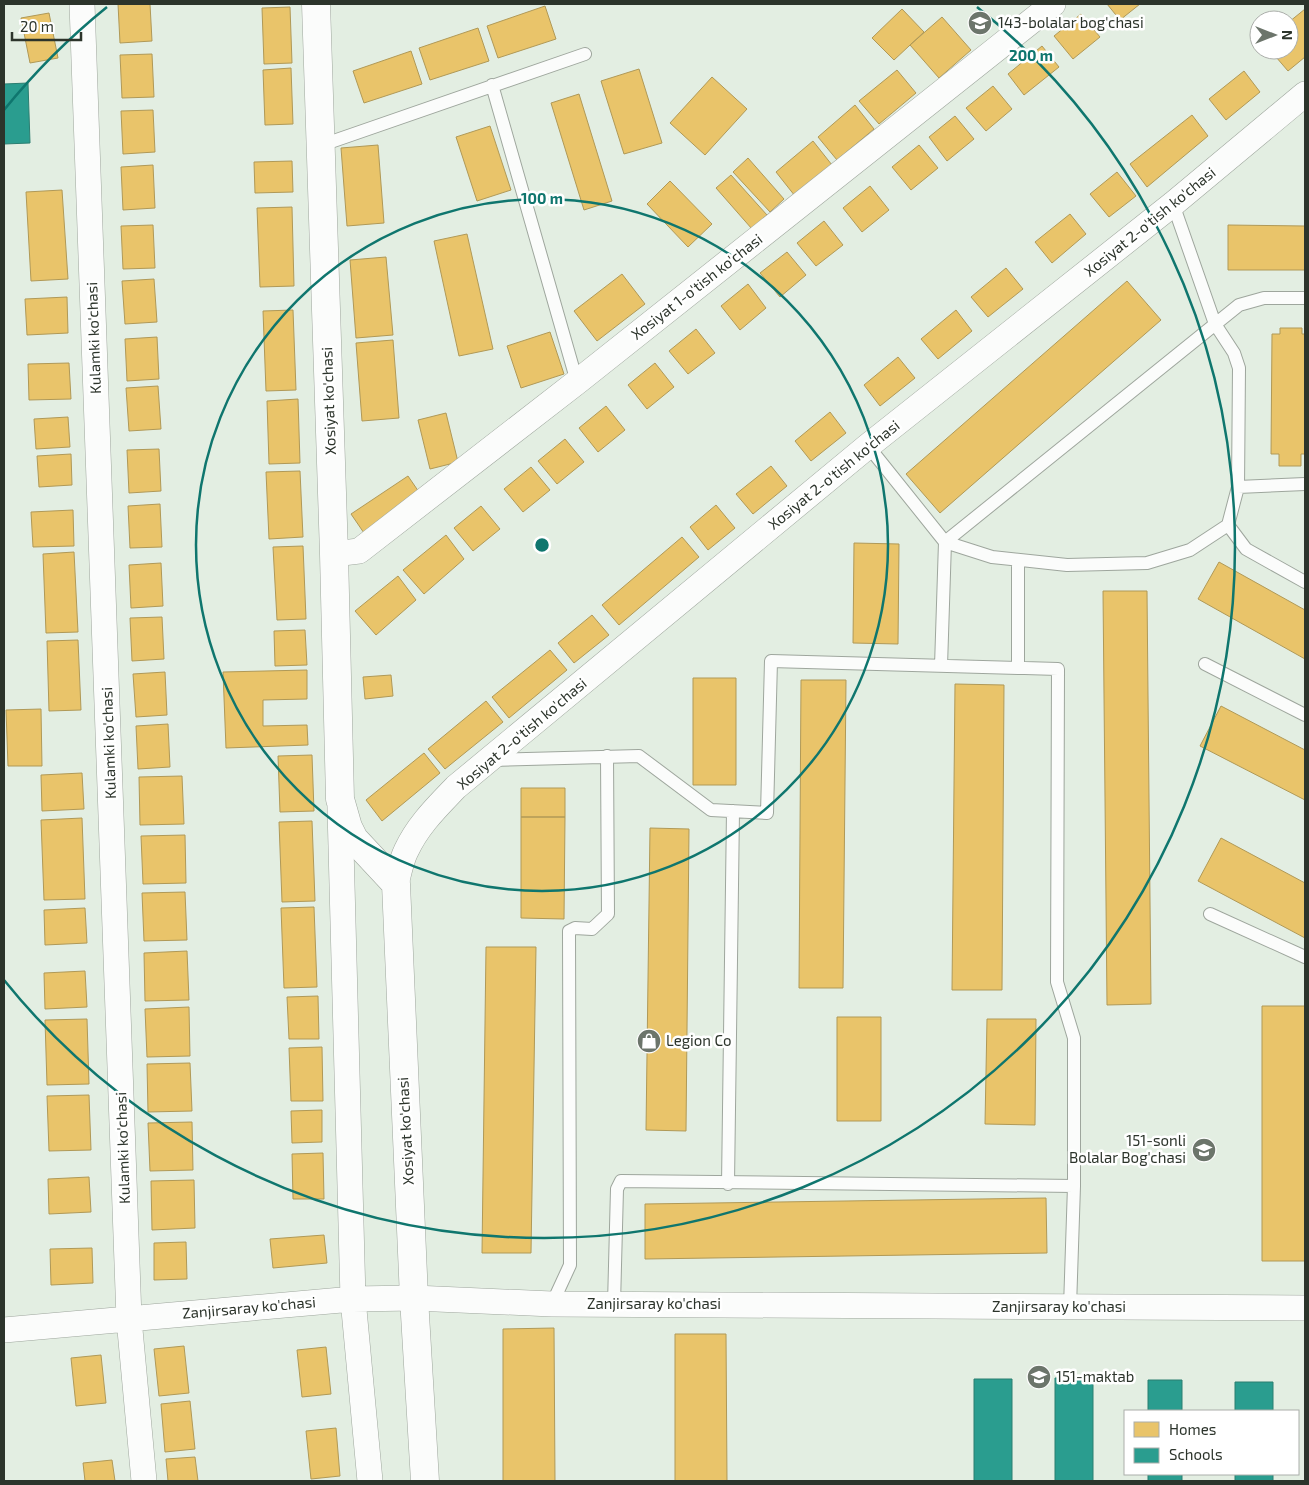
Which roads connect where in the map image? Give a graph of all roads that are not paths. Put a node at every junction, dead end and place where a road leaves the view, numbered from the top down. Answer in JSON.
{"nodes":[{"id":1,"x":82,"y":4,"type":"edge"},
{"id":2,"x":316,"y":4,"type":"edge"},
{"id":3,"x":1053,"y":4,"type":"edge"},
{"id":4,"x":585,"y":54,"type":"dead end"},
{"id":5,"x":492,"y":86,"type":"junction"},
{"id":6,"x":1305,"y":94,"type":"edge"},
{"id":7,"x":322,"y":145,"type":"junction"},
{"id":8,"x":1173,"y":204,"type":"junction"},
{"id":9,"x":1305,"y":298,"type":"edge"},
{"id":10,"x":1215,"y":324,"type":"junction"},
{"id":11,"x":577,"y":382,"type":"junction"},
{"id":12,"x":868,"y":446,"type":"junction"},
{"id":13,"x":1305,"y":484,"type":"edge"},
{"id":14,"x":1238,"y":487,"type":"junction"},
{"id":15,"x":1228,"y":525,"type":"junction"},
{"id":16,"x":945,"y":542,"type":"junction"},
{"id":17,"x":334,"y":554,"type":"junction"},
{"id":18,"x":1018,"y":560,"type":"junction"},
{"id":19,"x":1305,"y":582,"type":"edge"},
{"id":20,"x":1204,"y":664,"type":"dead end"},
{"id":21,"x":941,"y":666,"type":"junction"},
{"id":22,"x":1018,"y":668,"type":"junction"},
{"id":23,"x":1305,"y":715,"type":"edge"},
{"id":24,"x":607,"y":756,"type":"junction"},
{"id":25,"x":490,"y":760,"type":"junction"},
{"id":26,"x":340,"y":799,"type":"junction"},
{"id":27,"x":733,"y":811,"type":"junction"},
{"id":28,"x":396,"y":884,"type":"junction"},
{"id":29,"x":1210,"y":914,"type":"dead end"},
{"id":30,"x":1305,"y":957,"type":"edge"},
{"id":31,"x":728,"y":1184,"type":"junction"},
{"id":32,"x":1074,"y":1186,"type":"junction"},
{"id":33,"x":414,"y":1298,"type":"junction"},
{"id":34,"x":353,"y":1300,"type":"junction"},
{"id":35,"x":552,"y":1304,"type":"junction"},
{"id":36,"x":614,"y":1304,"type":"junction"},
{"id":37,"x":1070,"y":1307,"type":"junction"},
{"id":38,"x":1305,"y":1308,"type":"edge"},
{"id":39,"x":129,"y":1319,"type":"junction"},
{"id":40,"x":4,"y":1330,"type":"edge"},
{"id":41,"x":144,"y":1481,"type":"edge"},
{"id":42,"x":370,"y":1481,"type":"edge"},
{"id":43,"x":425,"y":1481,"type":"edge"}],
"edges":[{"from":1,"to":39,"type":"street","name":"Kulamki ko'chasi"},
{"from":2,"to":7,"type":"main road","name":"Xosiyat ko'chasi"},
{"from":3,"to":11,"type":"street","name":"Xosiyat 1-o'tish ko'chasi"},
{"from":4,"to":5,"type":"lane"},
{"from":5,"to":7,"type":"lane"},
{"from":5,"to":11,"type":"lane"},
{"from":6,"to":8,"type":"street","name":"Xosiyat 2-o'tish ko'chasi"},
{"from":7,"to":17,"type":"main road","name":"Xosiyat ko'chasi"},
{"from":8,"to":10,"type":"lane"},
{"from":8,"to":12,"type":"street","name":"Xosiyat 2-o'tish ko'chasi"},
{"from":9,"to":10,"type":"lane"},
{"from":10,"to":14,"type":"lane"},
{"from":10,"to":16,"type":"lane"},
{"from":11,"to":17,"type":"street","name":"Xosiyat 1-o'tish ko'chasi"},
{"from":12,"to":16,"type":"lane"},
{"from":12,"to":25,"type":"street","name":"Xosiyat 2-o'tish ko'chasi"},
{"from":13,"to":14,"type":"lane"},
{"from":14,"to":15,"type":"lane"},
{"from":15,"to":18,"type":"lane"},
{"from":15,"to":19,"type":"lane"},
{"from":16,"to":18,"type":"lane"},
{"from":16,"to":21,"type":"lane"},
{"from":17,"to":26,"type":"main road","name":"Xosiyat ko'chasi"},
{"from":18,"to":22,"type":"lane"},
{"from":20,"to":23,"type":"lane"},
{"from":21,"to":22,"type":"lane"},
{"from":21,"to":27,"type":"lane"},
{"from":22,"to":32,"type":"lane"},
{"from":24,"to":25,"type":"lane"},
{"from":24,"to":27,"type":"lane"},
{"from":24,"to":35,"type":"lane"},
{"from":25,"to":28,"type":"street","name":"Xosiyat 2-o'tish ko'chasi"},
{"from":26,"to":28,"type":"main road","name":"Xosiyat ko'chasi"},
{"from":26,"to":34,"type":"street","name":"Xosiyat ko'chasi"},
{"from":27,"to":31,"type":"lane"},
{"from":28,"to":33,"type":"main road","name":"Xosiyat ko'chasi"},
{"from":29,"to":30,"type":"lane"},
{"from":31,"to":32,"type":"lane"},
{"from":31,"to":36,"type":"lane"},
{"from":32,"to":37,"type":"lane"},
{"from":33,"to":34,"type":"street","name":"Zanjirsaray ko'chasi"},
{"from":33,"to":35,"type":"street","name":"Zanjirsaray ko'chasi"},
{"from":33,"to":43,"type":"main road","name":"Xosiyat ko'chasi"},
{"from":34,"to":39,"type":"street","name":"Zanjirsaray ko'chasi"},
{"from":34,"to":42,"type":"street","name":"Xosiyat ko'chasi"},
{"from":35,"to":36,"type":"street","name":"Zanjirsaray ko'chasi"},
{"from":36,"to":37,"type":"street","name":"Zanjirsaray ko'chasi"},
{"from":37,"to":38,"type":"street","name":"Zanjirsaray ko'chasi"},
{"from":39,"to":40,"type":"street","name":"Zanjirsaray ko'chasi"},
{"from":39,"to":41,"type":"street","name":"Kulamki ko'chasi"}]}
